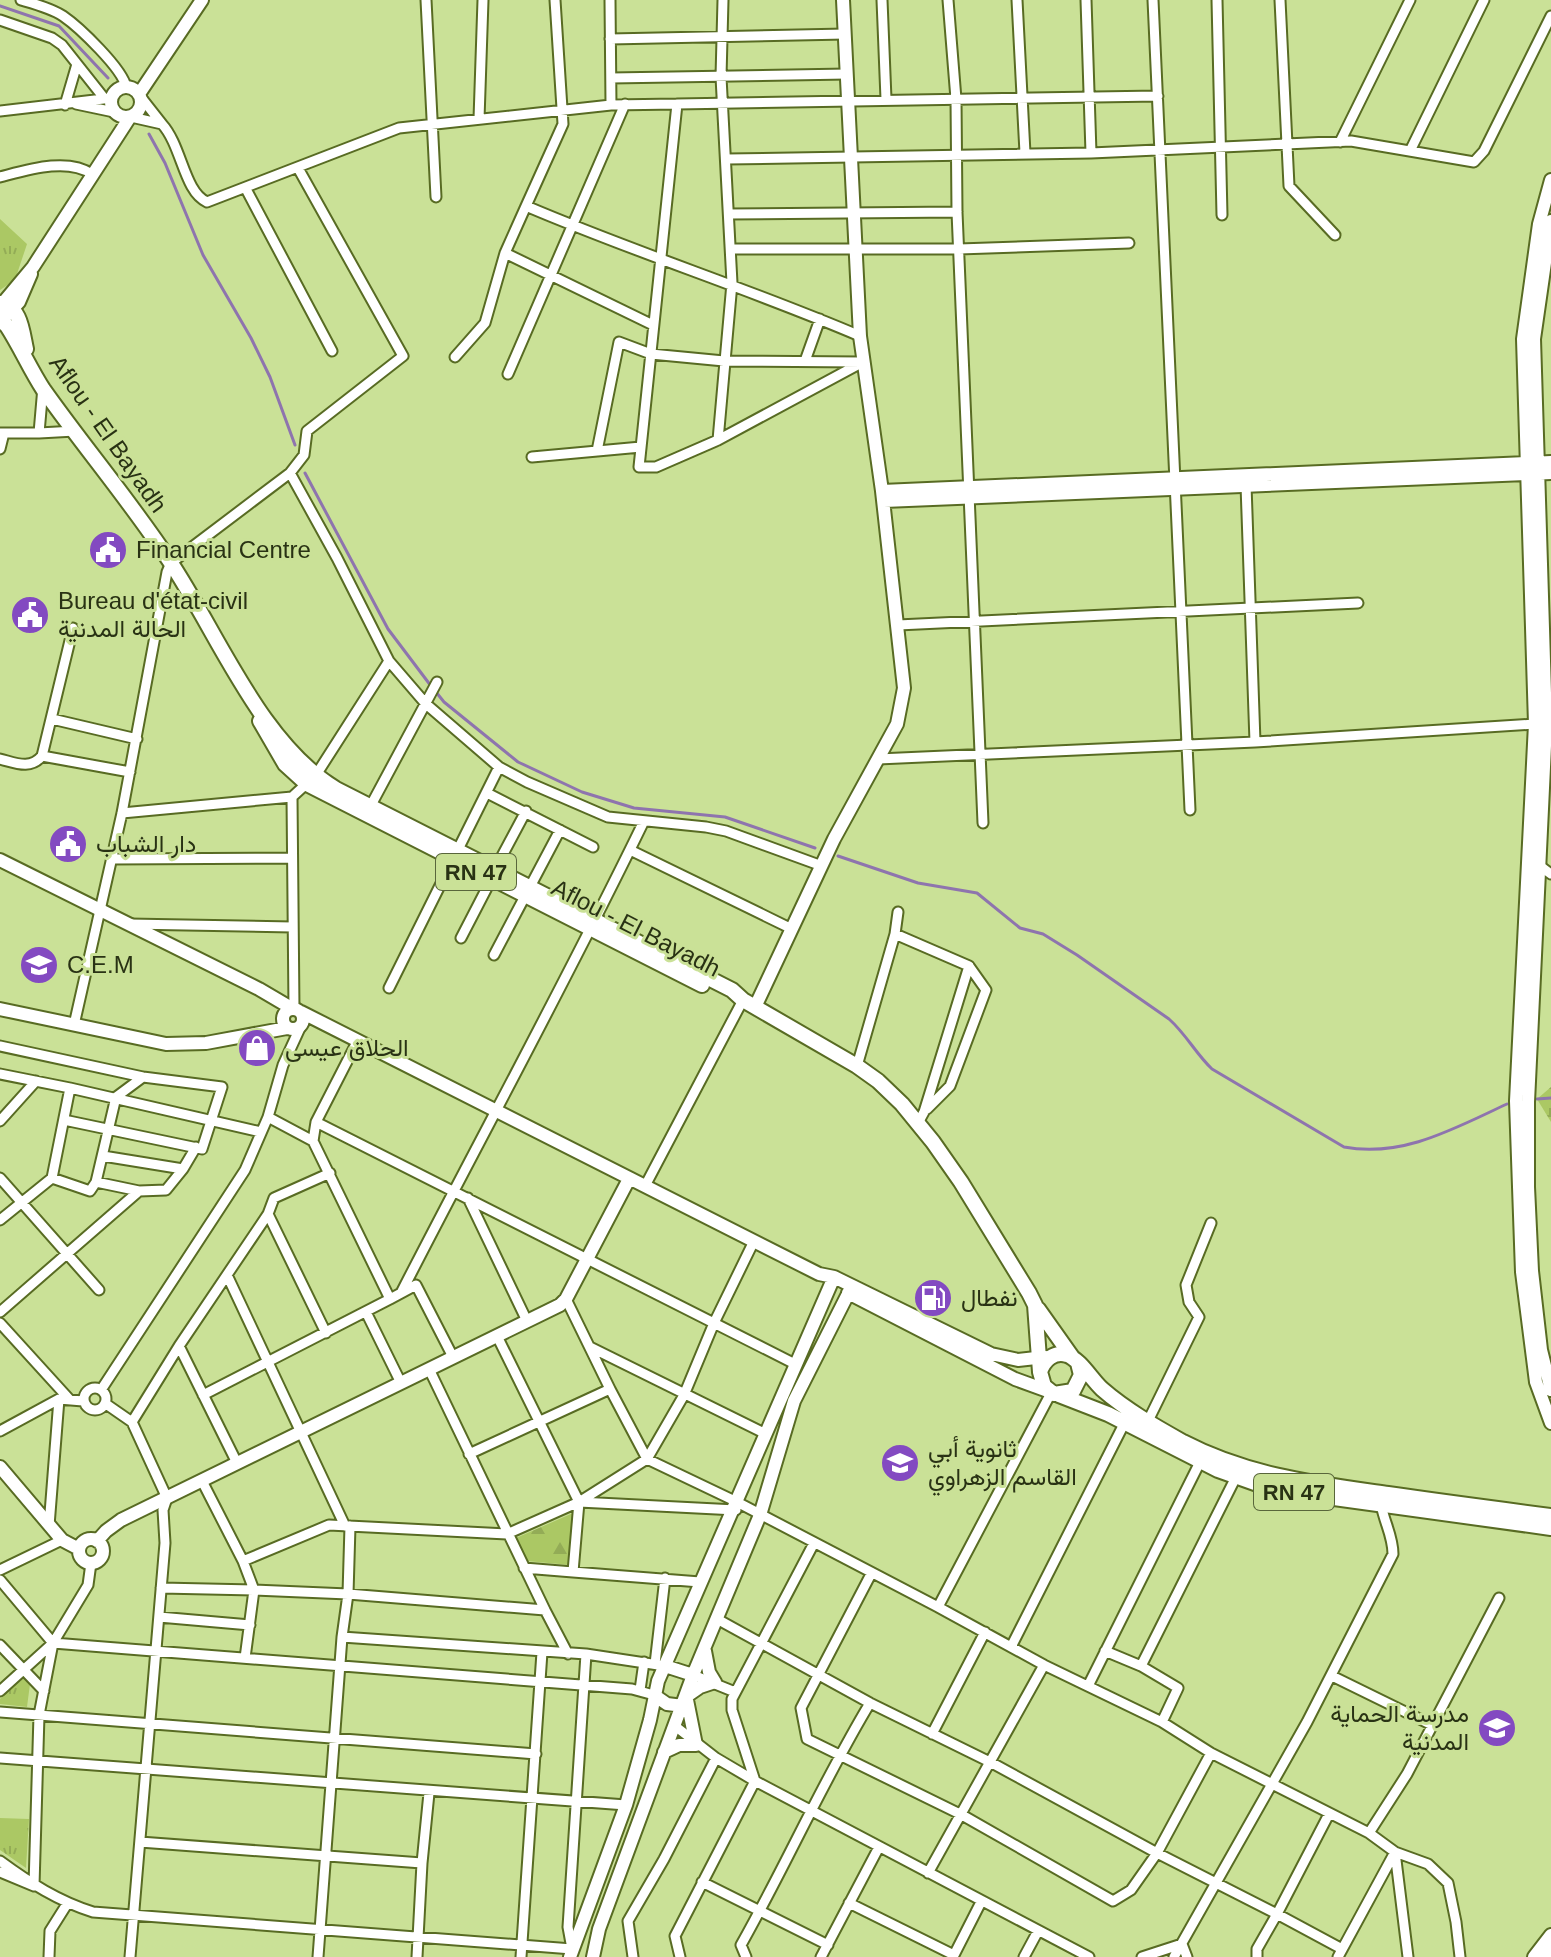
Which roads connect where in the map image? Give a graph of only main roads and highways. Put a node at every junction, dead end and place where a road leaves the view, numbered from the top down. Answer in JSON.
{"nodes":[{"id":1,"x":5,"y":306,"type":"edge"},
{"id":2,"x":0,"y":319,"type":"edge"},
{"id":3,"x":29,"y":361,"type":"junction"},
{"id":4,"x":311,"y":780,"type":"junction"},
{"id":5,"x":456,"y":855,"type":"junction"},
{"id":6,"x":1035,"y":1305,"type":"junction"},
{"id":7,"x":1076,"y":1361,"type":"junction"},
{"id":8,"x":1044,"y":1362,"type":"junction"},
{"id":9,"x":1051,"y":1392,"type":"junction"},
{"id":10,"x":1127,"y":1416,"type":"junction"},
{"id":11,"x":1551,"y":1516,"type":"edge"},
{"id":12,"x":1551,"y":1528,"type":"edge"}],
"edges":[{"from":1,"to":3,"type":"main road","name":"Aflou - El Bayadh","number":"RN 47"},
{"from":2,"to":3,"type":"main road","name":"Aflou - El Bayadh","number":"RN 47"},
{"from":3,"to":4,"type":"main road","name":"Aflou - El Bayadh","number":"RN 47"},
{"from":4,"to":5,"type":"main road","name":"Aflou - El Bayadh","number":"RN 47"},
{"from":4,"to":5,"type":"main road","name":"Aflou - El Bayadh","number":"RN 47"},
{"from":5,"to":6,"type":"main road","name":"Aflou - El Bayadh","number":"RN 47"},
{"from":6,"to":7,"type":"main road"},
{"from":6,"to":8,"type":"main road","name":"Aflou - El Bayadh","number":"RN 47"},
{"from":7,"to":8,"type":"main road"},
{"from":7,"to":9,"type":"main road"},
{"from":7,"to":10,"type":"main road","number":"RN 47"},
{"from":8,"to":9,"type":"main road"},
{"from":9,"to":10,"type":"main road","number":"RN 47"},
{"from":10,"to":11,"type":"main road","number":"RN 47"},
{"from":10,"to":12,"type":"main road","number":"RN 47"}]}
